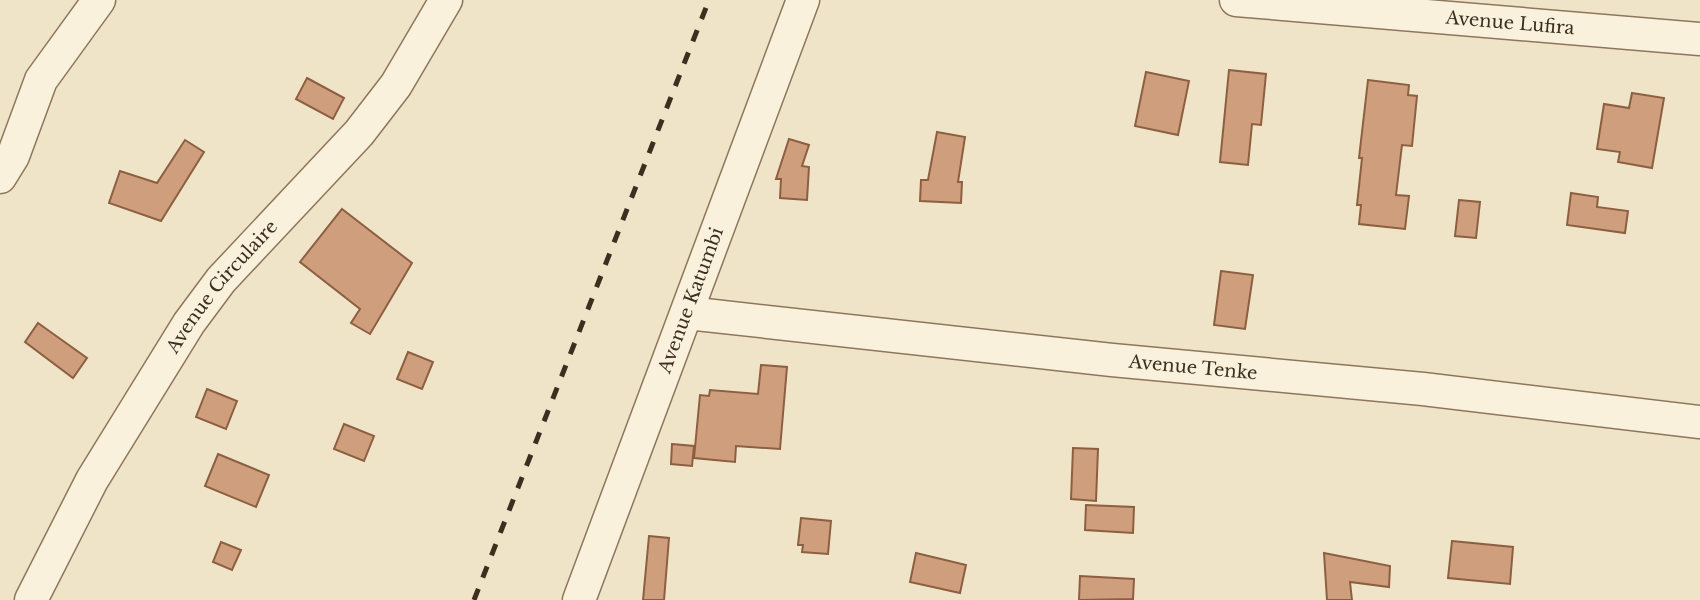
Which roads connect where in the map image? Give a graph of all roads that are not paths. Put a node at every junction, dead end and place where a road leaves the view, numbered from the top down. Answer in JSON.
{"nodes":[{"id":1,"x":99,"y":0,"type":"edge"},
{"id":2,"x":446,"y":0,"type":"edge"},
{"id":3,"x":803,"y":0,"type":"edge"},
{"id":4,"x":1236,"y":0,"type":"edge"},
{"id":5,"x":1700,"y":39,"type":"edge"},
{"id":6,"x":0,"y":177,"type":"edge"},
{"id":7,"x":687,"y":313,"type":"junction"},
{"id":8,"x":1700,"y":422,"type":"edge"},
{"id":9,"x":31,"y":600,"type":"edge"},
{"id":10,"x":579,"y":600,"type":"edge"}],
"edges":[{"from":1,"to":6,"type":"street"},
{"from":2,"to":9,"type":"street","name":"Avenue Circulaire"},
{"from":3,"to":7,"type":"street","name":"Avenue Katumbi"},
{"from":4,"to":5,"type":"street","name":"Avenue Lufira"},
{"from":7,"to":8,"type":"street","name":"Avenue Tenke"},
{"from":7,"to":10,"type":"street","name":"Avenue Katumbi"}]}
